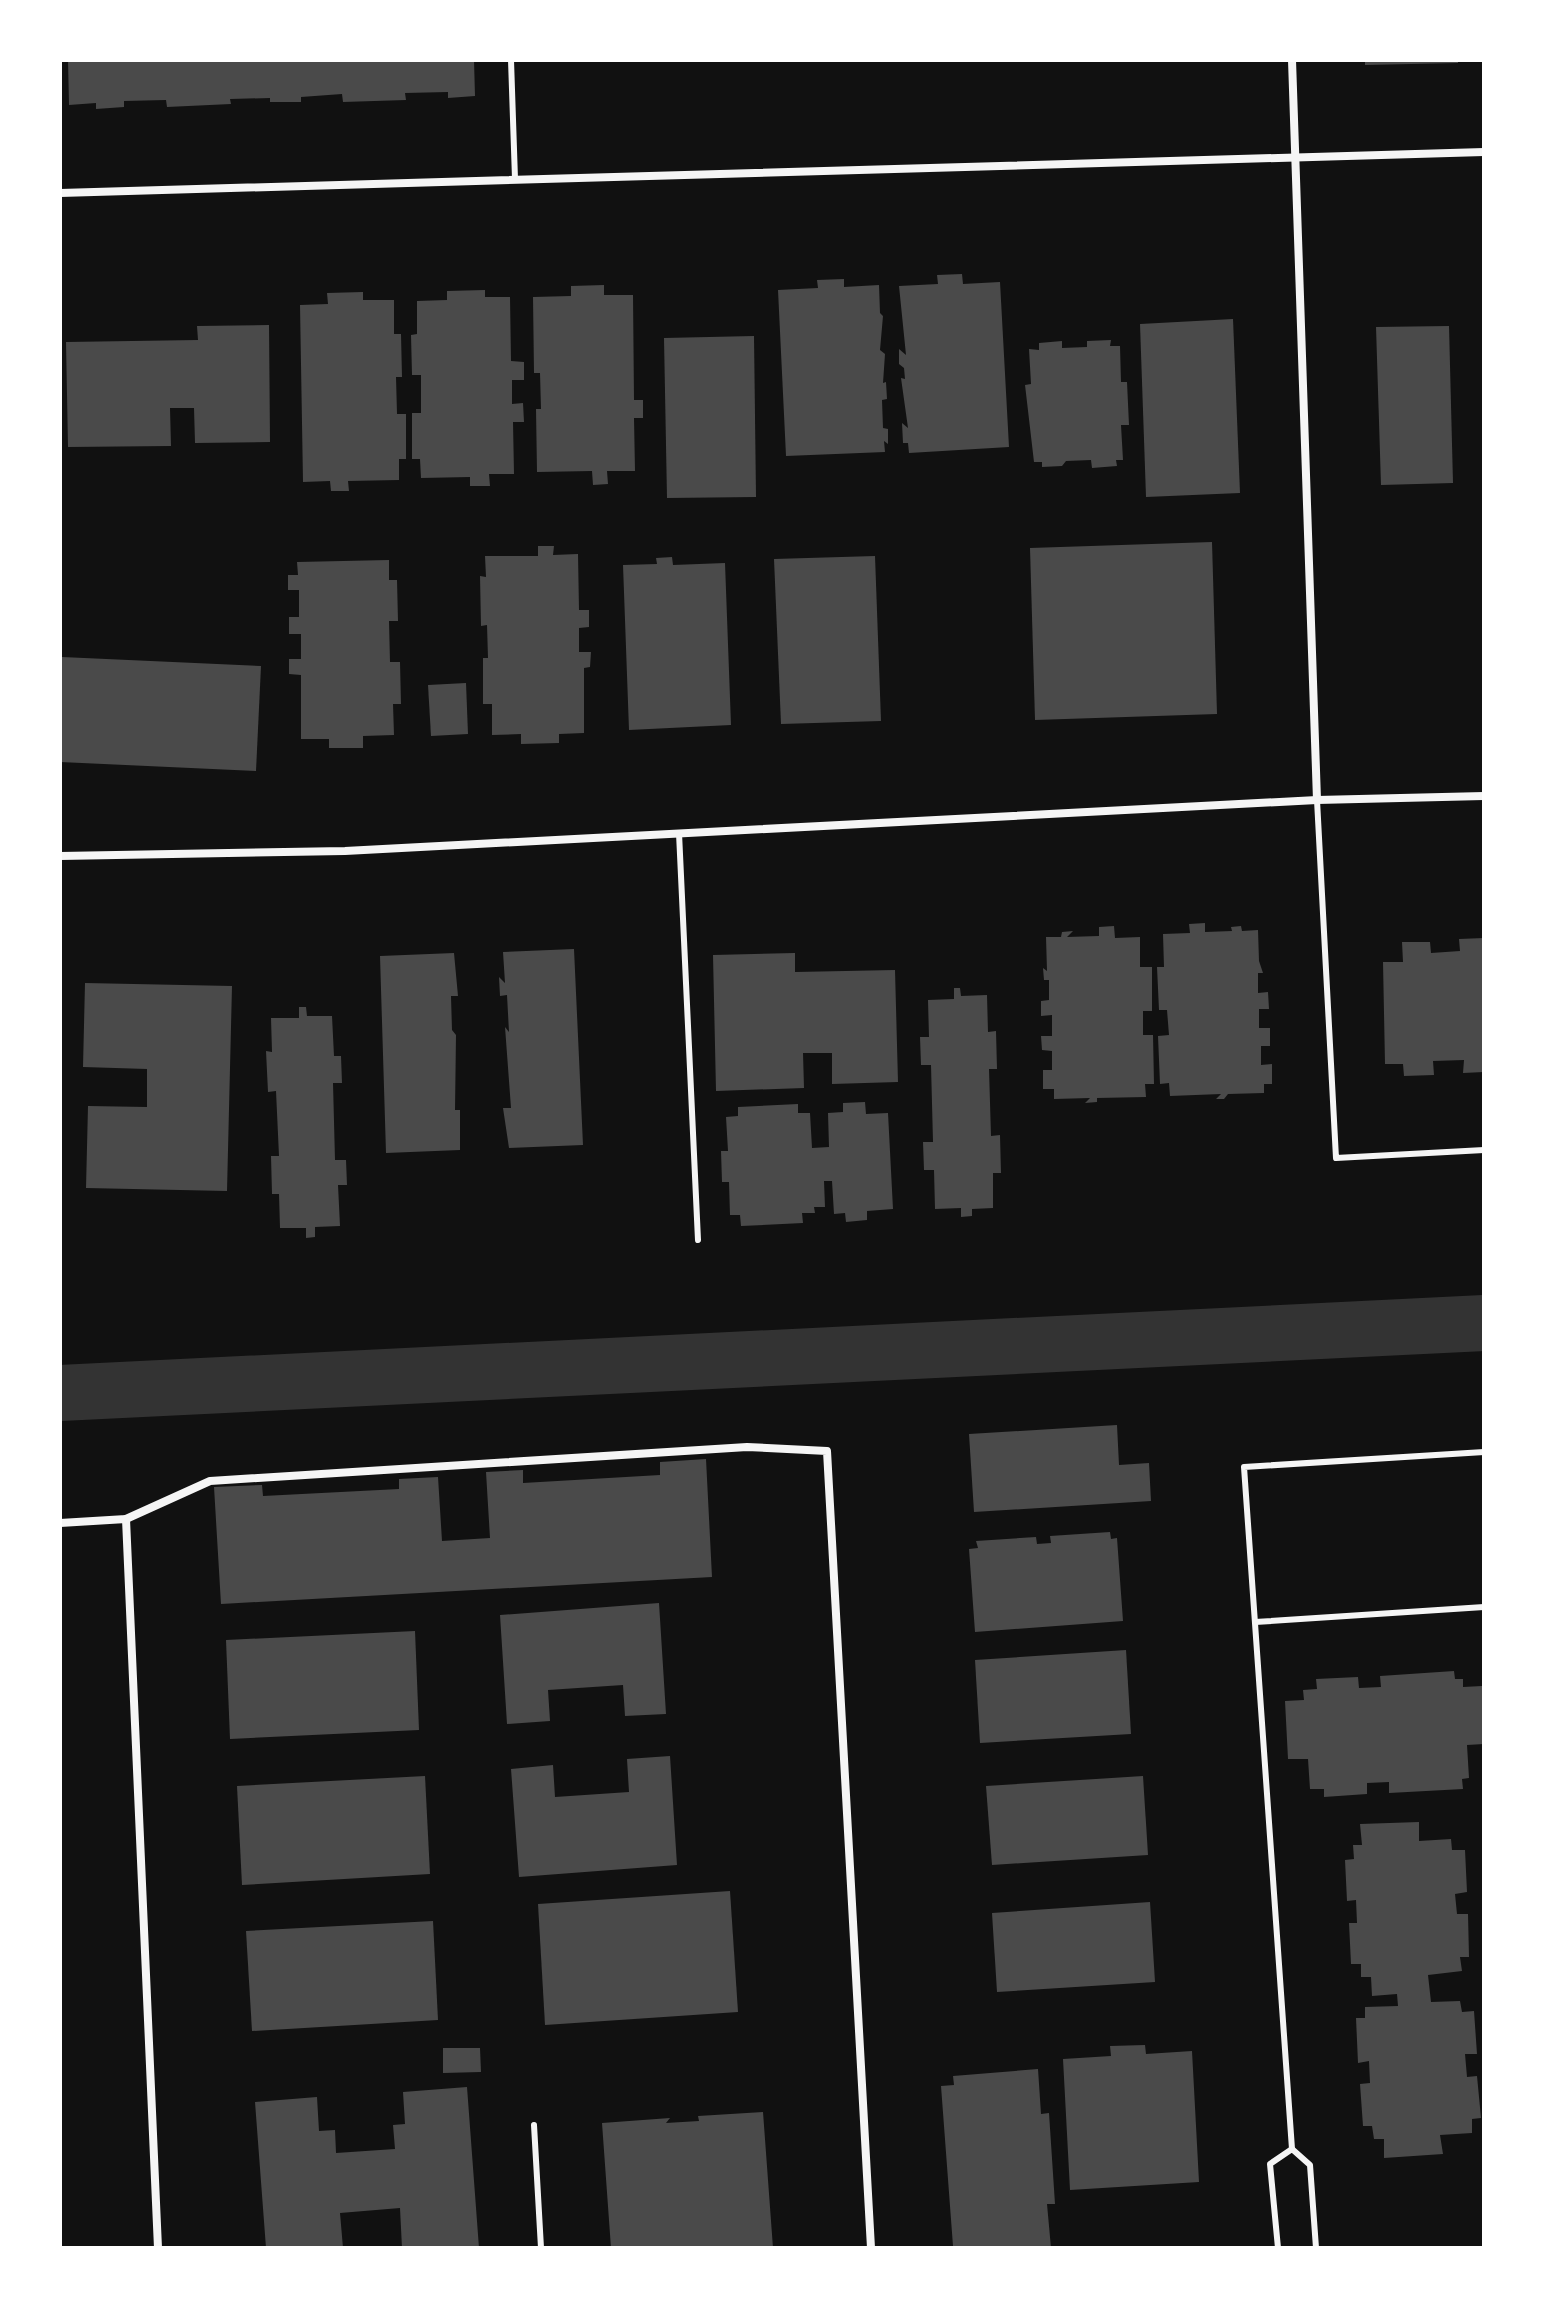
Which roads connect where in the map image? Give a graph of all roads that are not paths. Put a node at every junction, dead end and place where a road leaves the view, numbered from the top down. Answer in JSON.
{"nodes":[{"id":1,"x":511,"y":60,"type":"edge"},
{"id":2,"x":1292,"y":60,"type":"edge"},
{"id":3,"x":1484,"y":152,"type":"edge"},
{"id":4,"x":1295,"y":157,"type":"junction"},
{"id":5,"x":515,"y":179,"type":"junction"},
{"id":6,"x":60,"y":193,"type":"edge"},
{"id":7,"x":1484,"y":796,"type":"edge"},
{"id":8,"x":1317,"y":800,"type":"junction"},
{"id":9,"x":679,"y":833,"type":"junction"},
{"id":10,"x":60,"y":856,"type":"edge"},
{"id":11,"x":1484,"y":1150,"type":"edge"},
{"id":12,"x":698,"y":1240,"type":"dead end"},
{"id":13,"x":1484,"y":1452,"type":"edge"},
{"id":14,"x":126,"y":1519,"type":"junction"},
{"id":15,"x":60,"y":1523,"type":"edge"},
{"id":16,"x":1484,"y":1607,"type":"edge"},
{"id":17,"x":1255,"y":1622,"type":"junction"},
{"id":18,"x":534,"y":2125,"type":"dead end"},
{"id":19,"x":1292,"y":2149,"type":"junction"},
{"id":20,"x":158,"y":2248,"type":"edge"},
{"id":21,"x":541,"y":2248,"type":"edge"},
{"id":22,"x":871,"y":2248,"type":"edge"},
{"id":23,"x":1278,"y":2248,"type":"edge"},
{"id":24,"x":1316,"y":2248,"type":"edge"}],
"edges":[{"from":1,"to":5,"type":"lane"},
{"from":2,"to":4,"type":"street"},
{"from":3,"to":4,"type":"street"},
{"from":4,"to":5,"type":"street"},
{"from":4,"to":8,"type":"street"},
{"from":5,"to":6,"type":"street"},
{"from":7,"to":8,"type":"street"},
{"from":8,"to":9,"type":"street"},
{"from":8,"to":11,"type":"lane"},
{"from":9,"to":10,"type":"street"},
{"from":9,"to":12,"type":"lane"},
{"from":13,"to":17,"type":"lane"},
{"from":14,"to":15,"type":"street"},
{"from":14,"to":20,"type":"street"},
{"from":14,"to":22,"type":"street"},
{"from":16,"to":17,"type":"lane"},
{"from":17,"to":19,"type":"lane"},
{"from":18,"to":21,"type":"lane"},
{"from":19,"to":23,"type":"lane"},
{"from":19,"to":24,"type":"lane"}]}
